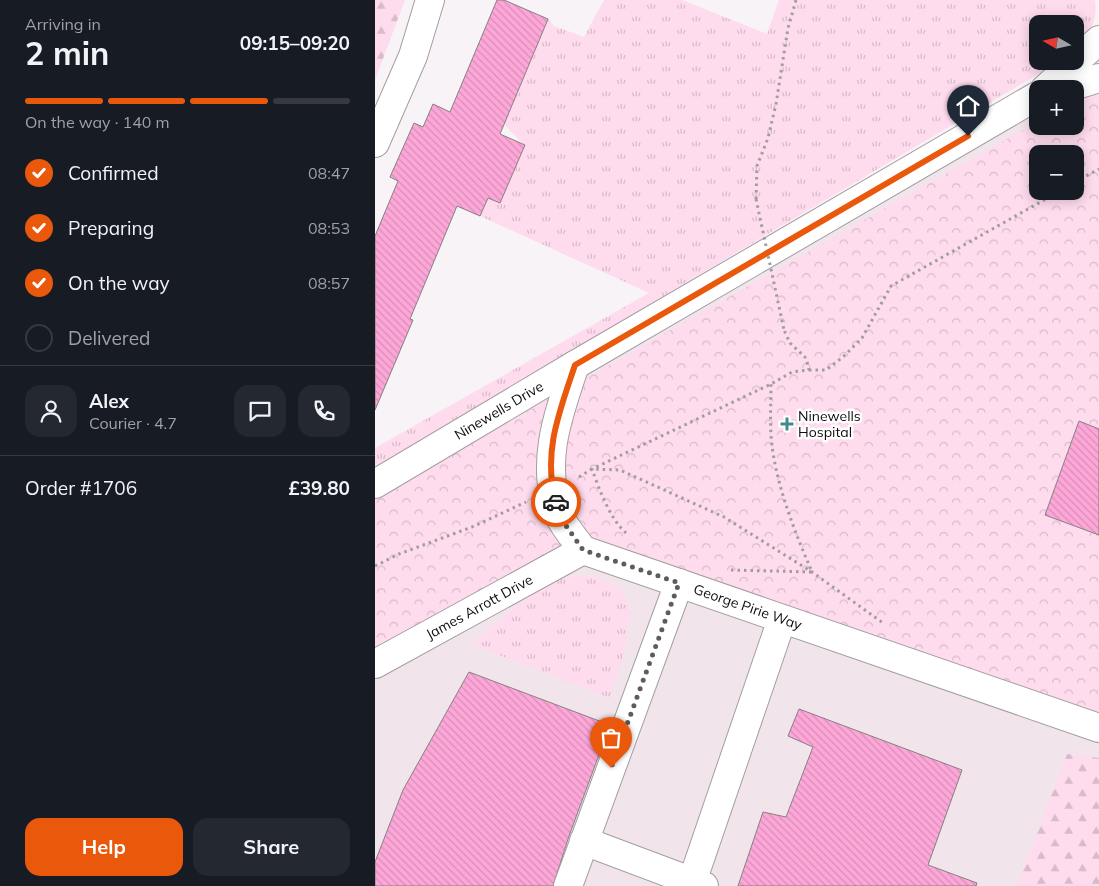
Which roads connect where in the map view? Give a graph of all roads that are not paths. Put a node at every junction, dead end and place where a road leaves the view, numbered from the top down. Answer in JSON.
{"nodes":[{"id":1,"x":430,"y":0,"type":"edge"},
{"id":2,"x":1099,"y":40,"type":"edge"},
{"id":3,"x":1099,"y":78,"type":"edge"},
{"id":4,"x":1055,"y":80,"type":"edge"},
{"id":5,"x":1084,"y":83,"type":"edge"},
{"id":6,"x":1029,"y":100,"type":"edge"},
{"id":7,"x":375,"y":143,"type":"edge"},
{"id":8,"x":575,"y":365,"type":"junction"},
{"id":9,"x":375,"y":484,"type":"edge"},
{"id":10,"x":583,"y":550,"type":"junction"},
{"id":11,"x":679,"y":583,"type":"junction"},
{"id":12,"x":782,"y":619,"type":"junction"},
{"id":13,"x":375,"y":664,"type":"edge"},
{"id":14,"x":1099,"y":728,"type":"edge"},
{"id":15,"x":584,"y":841,"type":"junction"},
{"id":16,"x":698,"y":884,"type":"edge"},
{"id":17,"x":568,"y":886,"type":"edge"}],
"edges":[{"from":1,"to":7,"type":"street"},
{"from":2,"to":4,"type":"street","name":"Ninewells Drive"},
{"from":3,"to":5,"type":"street"},
{"from":6,"to":8,"type":"street","name":"Ninewells Drive"},
{"from":8,"to":9,"type":"street","name":"Ninewells Drive"},
{"from":8,"to":10,"type":"street"},
{"from":10,"to":11,"type":"street","name":"George Pirie Way"},
{"from":10,"to":13,"type":"street","name":"James Arrott Drive"},
{"from":11,"to":12,"type":"street","name":"George Pirie Way"},
{"from":11,"to":15,"type":"street"},
{"from":12,"to":14,"type":"street","name":"George Pirie Way"},
{"from":12,"to":16,"type":"street"},
{"from":15,"to":16,"type":"street"},
{"from":15,"to":17,"type":"street"}]}
